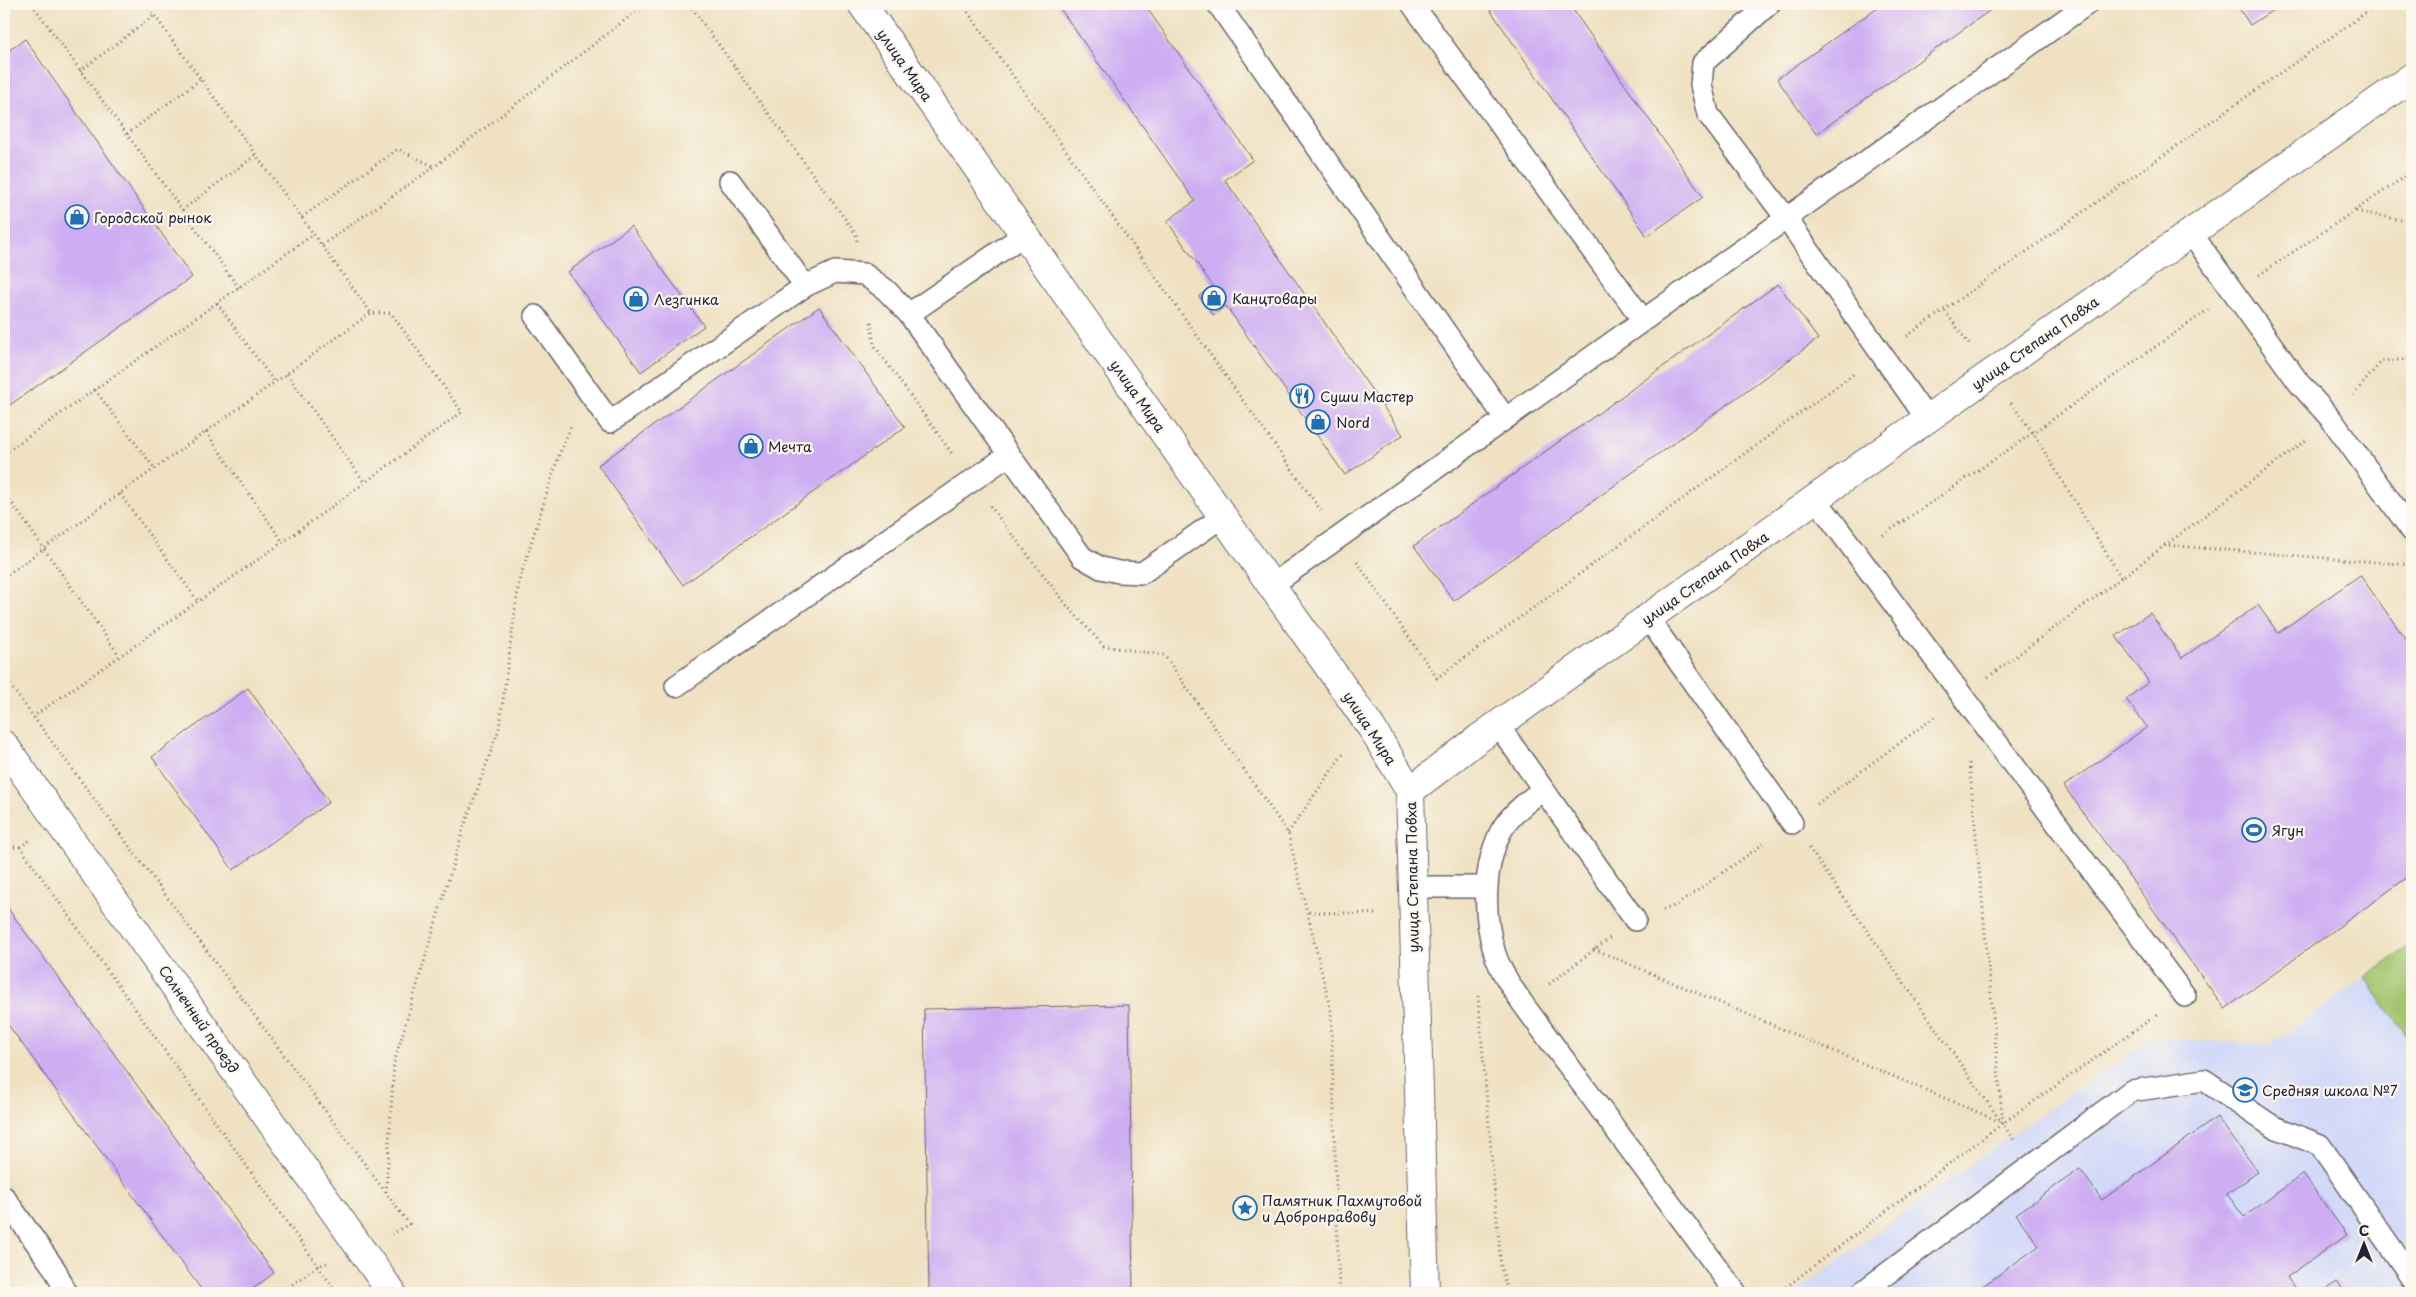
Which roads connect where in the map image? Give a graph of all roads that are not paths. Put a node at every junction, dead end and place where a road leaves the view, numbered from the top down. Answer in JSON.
{"nodes":[{"id":1,"x":862,"y":4,"type":"edge"},
{"id":2,"x":1218,"y":4,"type":"edge"},
{"id":3,"x":1412,"y":4,"type":"edge"},
{"id":4,"x":1769,"y":4,"type":"edge"},
{"id":5,"x":2087,"y":4,"type":"edge"},
{"id":6,"x":2412,"y":77,"type":"edge"},
{"id":7,"x":730,"y":181,"type":"dead end"},
{"id":8,"x":1786,"y":218,"type":"junction"},
{"id":9,"x":2191,"y":233,"type":"junction"},
{"id":10,"x":1025,"y":234,"type":"junction"},
{"id":11,"x":805,"y":286,"type":"junction"},
{"id":12,"x":909,"y":314,"type":"junction"},
{"id":13,"x":535,"y":316,"type":"dead end"},
{"id":14,"x":1643,"y":320,"type":"junction"},
{"id":15,"x":1505,"y":418,"type":"junction"},
{"id":16,"x":1927,"y":419,"type":"junction"},
{"id":17,"x":1009,"y":455,"type":"junction"},
{"id":18,"x":1816,"y":499,"type":"junction"},
{"id":19,"x":1222,"y":517,"type":"junction"},
{"id":20,"x":2412,"y":531,"type":"edge"},
{"id":21,"x":1272,"y":585,"type":"junction"},
{"id":22,"x":1648,"y":618,"type":"junction"},
{"id":23,"x":676,"y":686,"type":"dead end"},
{"id":24,"x":1498,"y":725,"type":"junction"},
{"id":25,"x":4,"y":746,"type":"edge"},
{"id":26,"x":1543,"y":790,"type":"junction"},
{"id":27,"x":1410,"y":791,"type":"junction"},
{"id":28,"x":1792,"y":823,"type":"road end"},
{"id":29,"x":1486,"y":887,"type":"junction"},
{"id":30,"x":1411,"y":888,"type":"junction"},
{"id":31,"x":1634,"y":920,"type":"road end"},
{"id":32,"x":2184,"y":996,"type":"road end"},
{"id":33,"x":4,"y":1197,"type":"edge"},
{"id":34,"x":2412,"y":1278,"type":"edge"},
{"id":35,"x":66,"y":1293,"type":"edge"},
{"id":36,"x":392,"y":1293,"type":"edge"},
{"id":37,"x":1425,"y":1293,"type":"edge"},
{"id":38,"x":1736,"y":1293,"type":"edge"},
{"id":39,"x":1861,"y":1293,"type":"edge"}],
"edges":[{"from":1,"to":10,"type":"street","name":"улица Мира"},
{"from":2,"to":15,"type":"lane"},
{"from":3,"to":14,"type":"lane"},
{"from":4,"to":8,"type":"lane"},
{"from":5,"to":8,"type":"lane"},
{"from":6,"to":9,"type":"street","name":"улица Степана Повха"},
{"from":7,"to":11,"type":"lane"},
{"from":8,"to":14,"type":"lane"},
{"from":8,"to":16,"type":"lane"},
{"from":9,"to":16,"type":"street","name":"улица Степана Повха"},
{"from":9,"to":20,"type":"lane"},
{"from":10,"to":12,"type":"lane"},
{"from":10,"to":19,"type":"street","name":"улица Мира"},
{"from":11,"to":12,"type":"lane"},
{"from":11,"to":13,"type":"lane"},
{"from":12,"to":17,"type":"lane"},
{"from":14,"to":15,"type":"lane"},
{"from":15,"to":21,"type":"lane"},
{"from":16,"to":18,"type":"street","name":"улица Степана Повха"},
{"from":17,"to":19,"type":"lane"},
{"from":17,"to":23,"type":"lane"},
{"from":18,"to":22,"type":"street","name":"улица Степана Повха"},
{"from":18,"to":32,"type":"lane"},
{"from":19,"to":21,"type":"street","name":"улица Мира"},
{"from":21,"to":27,"type":"street","name":"улица Мира"},
{"from":22,"to":24,"type":"street","name":"улица Степана Повха"},
{"from":22,"to":28,"type":"lane"},
{"from":24,"to":26,"type":"lane"},
{"from":24,"to":27,"type":"street","name":"улица Степана Повха"},
{"from":25,"to":36,"type":"street","name":"Солнечный проезд"},
{"from":26,"to":29,"type":"lane"},
{"from":26,"to":31,"type":"lane"},
{"from":27,"to":30,"type":"street","name":"улица Степана Повха"},
{"from":29,"to":30,"type":"lane"},
{"from":29,"to":38,"type":"lane"},
{"from":30,"to":37,"type":"street","name":"улица Степана Повха"},
{"from":33,"to":35,"type":"lane"},
{"from":34,"to":39,"type":"lane"}]}
